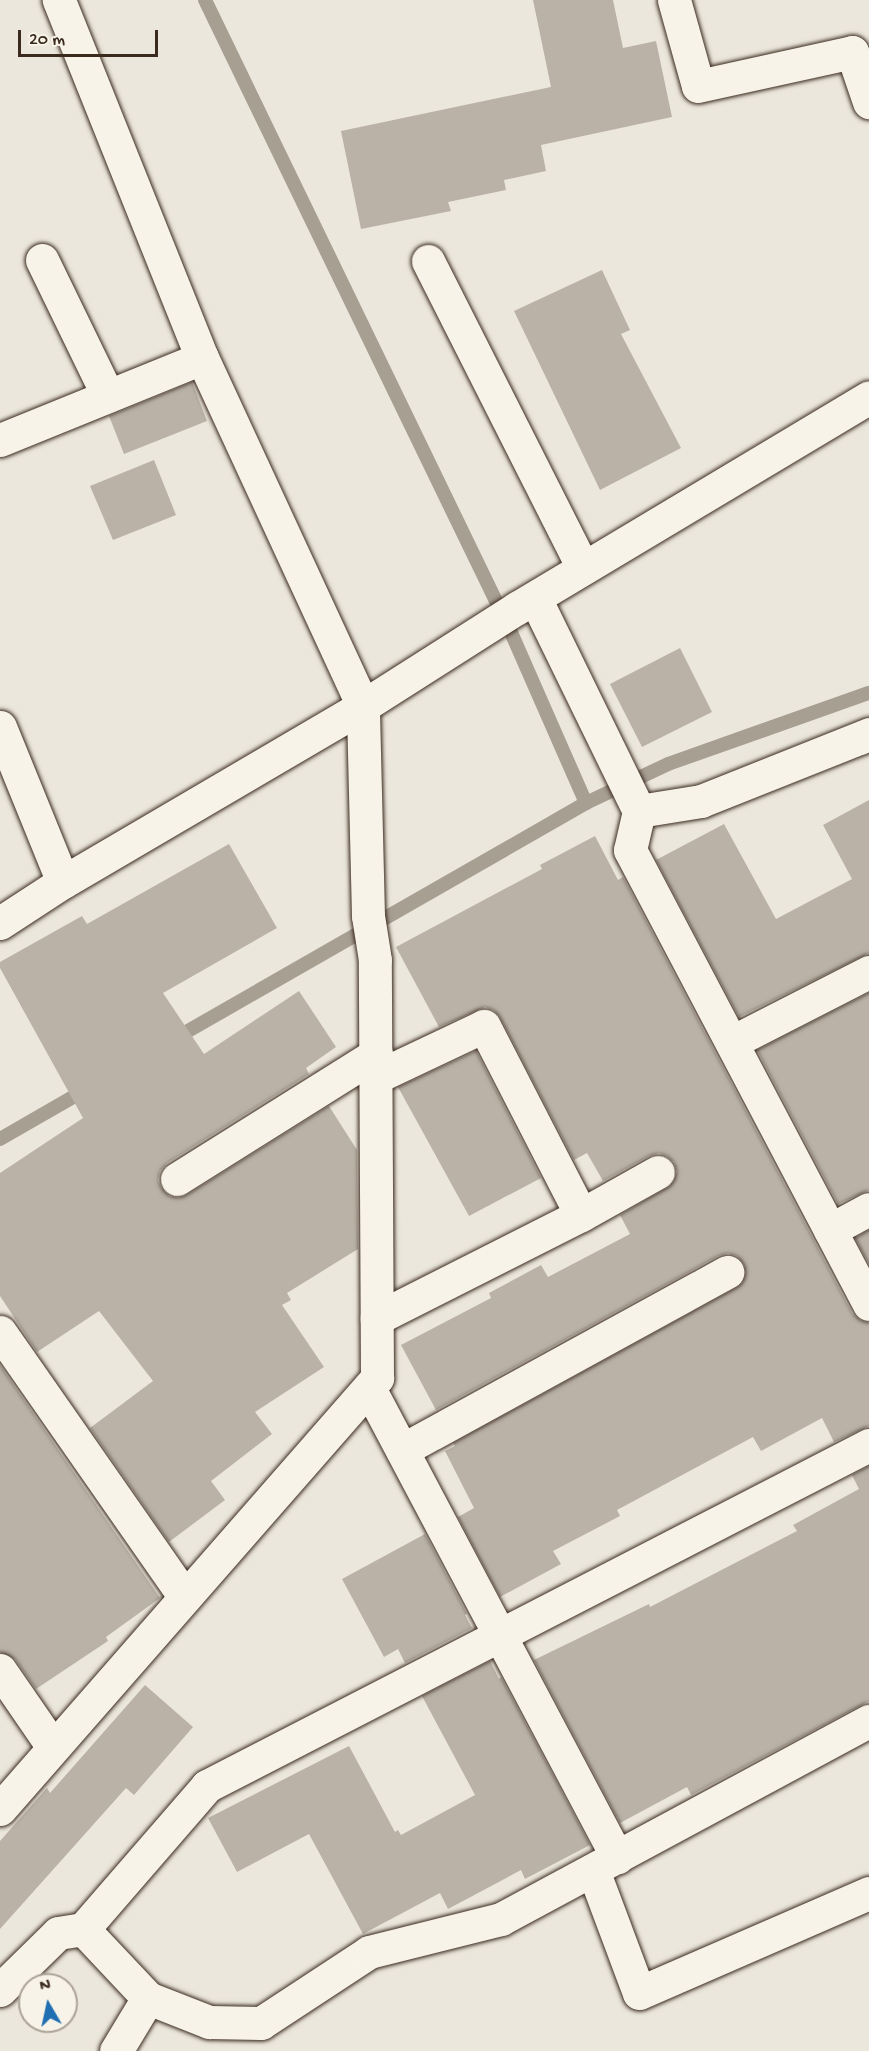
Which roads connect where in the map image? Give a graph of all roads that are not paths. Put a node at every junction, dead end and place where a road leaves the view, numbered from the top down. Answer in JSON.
{"nodes":[{"id":1,"x":59,"y":0,"type":"edge"},
{"id":2,"x":674,"y":0,"type":"edge"},
{"id":3,"x":861,"y":49,"type":"edge"},
{"id":4,"x":869,"y":102,"type":"edge"},
{"id":5,"x":42,"y":260,"type":"dead end"},
{"id":6,"x":428,"y":261,"type":"dead end"},
{"id":7,"x":201,"y":358,"type":"junction"},
{"id":8,"x":108,"y":396,"type":"junction"},
{"id":9,"x":869,"y":397,"type":"edge"},
{"id":10,"x":0,"y":440,"type":"edge"},
{"id":11,"x":583,"y":568,"type":"junction"},
{"id":12,"x":514,"y":611,"type":"junction"},
{"id":13,"x":363,"y":706,"type":"junction"},
{"id":14,"x":0,"y":727,"type":"edge"},
{"id":15,"x":866,"y":738,"type":"edge"},
{"id":16,"x":639,"y":811,"type":"junction"},
{"id":17,"x":63,"y":882,"type":"junction"},
{"id":18,"x":0,"y":923,"type":"edge"},
{"id":19,"x":869,"y":972,"type":"edge"},
{"id":20,"x":732,"y":1042,"type":"junction"},
{"id":21,"x":376,"y":1065,"type":"junction"},
{"id":22,"x":658,"y":1172,"type":"dead end"},
{"id":23,"x":177,"y":1179,"type":"dead end"},
{"id":24,"x":869,"y":1209,"type":"edge"},
{"id":25,"x":581,"y":1215,"type":"junction"},
{"id":26,"x":830,"y":1230,"type":"junction"},
{"id":27,"x":727,"y":1272,"type":"dead end"},
{"id":28,"x":869,"y":1304,"type":"edge"},
{"id":29,"x":377,"y":1318,"type":"junction"},
{"id":30,"x":0,"y":1332,"type":"edge"},
{"id":31,"x":369,"y":1388,"type":"junction"},
{"id":32,"x":869,"y":1445,"type":"edge"},
{"id":33,"x":402,"y":1450,"type":"junction"},
{"id":34,"x":185,"y":1597,"type":"junction"},
{"id":35,"x":499,"y":1636,"type":"junction"},
{"id":36,"x":0,"y":1670,"type":"edge"},
{"id":37,"x":869,"y":1721,"type":"edge"},
{"id":38,"x":53,"y":1747,"type":"junction"},
{"id":39,"x":0,"y":1809,"type":"edge"},
{"id":40,"x":605,"y":1863,"type":"junction"},
{"id":41,"x":869,"y":1893,"type":"edge"},
{"id":42,"x":83,"y":1929,"type":"junction"},
{"id":43,"x":0,"y":1990,"type":"edge"},
{"id":44,"x":148,"y":1998,"type":"junction"},
{"id":45,"x":116,"y":2051,"type":"edge"}],
"edges":[{"from":1,"to":7,"type":"street"},
{"from":2,"to":3,"type":"street"},
{"from":3,"to":4,"type":"street"},
{"from":5,"to":8,"type":"street"},
{"from":6,"to":11,"type":"street"},
{"from":7,"to":8,"type":"street"},
{"from":7,"to":13,"type":"street"},
{"from":8,"to":10,"type":"street"},
{"from":9,"to":11,"type":"street"},
{"from":11,"to":12,"type":"street"},
{"from":12,"to":13,"type":"street"},
{"from":12,"to":16,"type":"street"},
{"from":13,"to":17,"type":"street"},
{"from":13,"to":21,"type":"street"},
{"from":14,"to":17,"type":"street"},
{"from":15,"to":16,"type":"street"},
{"from":16,"to":20,"type":"street"},
{"from":17,"to":18,"type":"street"},
{"from":19,"to":20,"type":"street"},
{"from":20,"to":26,"type":"street"},
{"from":21,"to":23,"type":"street"},
{"from":21,"to":25,"type":"street"},
{"from":21,"to":29,"type":"street"},
{"from":22,"to":25,"type":"street"},
{"from":24,"to":26,"type":"street"},
{"from":25,"to":29,"type":"street"},
{"from":26,"to":28,"type":"street"},
{"from":27,"to":33,"type":"street"},
{"from":29,"to":31,"type":"street"},
{"from":30,"to":34,"type":"street"},
{"from":31,"to":33,"type":"street"},
{"from":31,"to":34,"type":"street"},
{"from":32,"to":35,"type":"street"},
{"from":33,"to":35,"type":"street"},
{"from":34,"to":38,"type":"street"},
{"from":35,"to":40,"type":"street"},
{"from":35,"to":42,"type":"street"},
{"from":36,"to":38,"type":"street"},
{"from":37,"to":40,"type":"street"},
{"from":38,"to":39,"type":"street"},
{"from":40,"to":41,"type":"street"},
{"from":40,"to":44,"type":"street"},
{"from":42,"to":43,"type":"street"},
{"from":42,"to":44,"type":"street"},
{"from":44,"to":45,"type":"street"}]}
